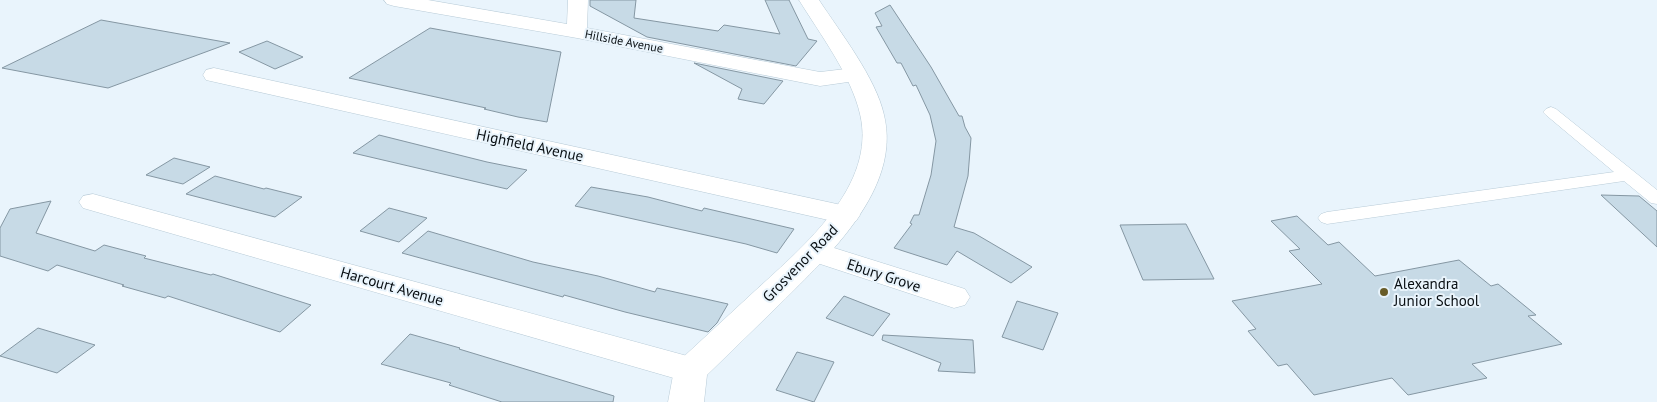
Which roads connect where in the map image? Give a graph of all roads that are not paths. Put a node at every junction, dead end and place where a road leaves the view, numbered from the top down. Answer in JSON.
{"nodes":[{"id":1,"x":394,"y":0,"type":"edge"},
{"id":2,"x":578,"y":0,"type":"edge"},
{"id":3,"x":809,"y":0,"type":"edge"},
{"id":4,"x":577,"y":32,"type":"junction"},
{"id":5,"x":214,"y":75,"type":"dead end"},
{"id":6,"x":854,"y":75,"type":"junction"},
{"id":7,"x":1551,"y":112,"type":"dead end"},
{"id":8,"x":1628,"y":175,"type":"junction"},
{"id":9,"x":1657,"y":199,"type":"edge"},
{"id":10,"x":93,"y":202,"type":"dead end"},
{"id":11,"x":846,"y":215,"type":"junction"},
{"id":12,"x":1327,"y":218,"type":"dead end"},
{"id":13,"x":814,"y":252,"type":"junction"},
{"id":14,"x":954,"y":298,"type":"dead end"},
{"id":15,"x":691,"y":370,"type":"junction"},
{"id":16,"x":686,"y":402,"type":"edge"}],
"edges":[{"from":1,"to":4,"type":"street","name":"Hillside Avenue"},
{"from":2,"to":4,"type":"street"},
{"from":3,"to":6,"type":"street","name":"Grosvenor Road"},
{"from":4,"to":6,"type":"street","name":"Hillside Avenue"},
{"from":5,"to":11,"type":"street","name":"Highfield Avenue"},
{"from":6,"to":11,"type":"street","name":"Grosvenor Road"},
{"from":7,"to":8,"type":"lane"},
{"from":8,"to":9,"type":"lane"},
{"from":8,"to":12,"type":"lane"},
{"from":10,"to":15,"type":"street","name":"Harcourt Avenue"},
{"from":11,"to":13,"type":"street","name":"Grosvenor Road"},
{"from":13,"to":14,"type":"street","name":"Ebury Grove"},
{"from":13,"to":15,"type":"street","name":"Grosvenor Road"},
{"from":15,"to":16,"type":"street"}]}
